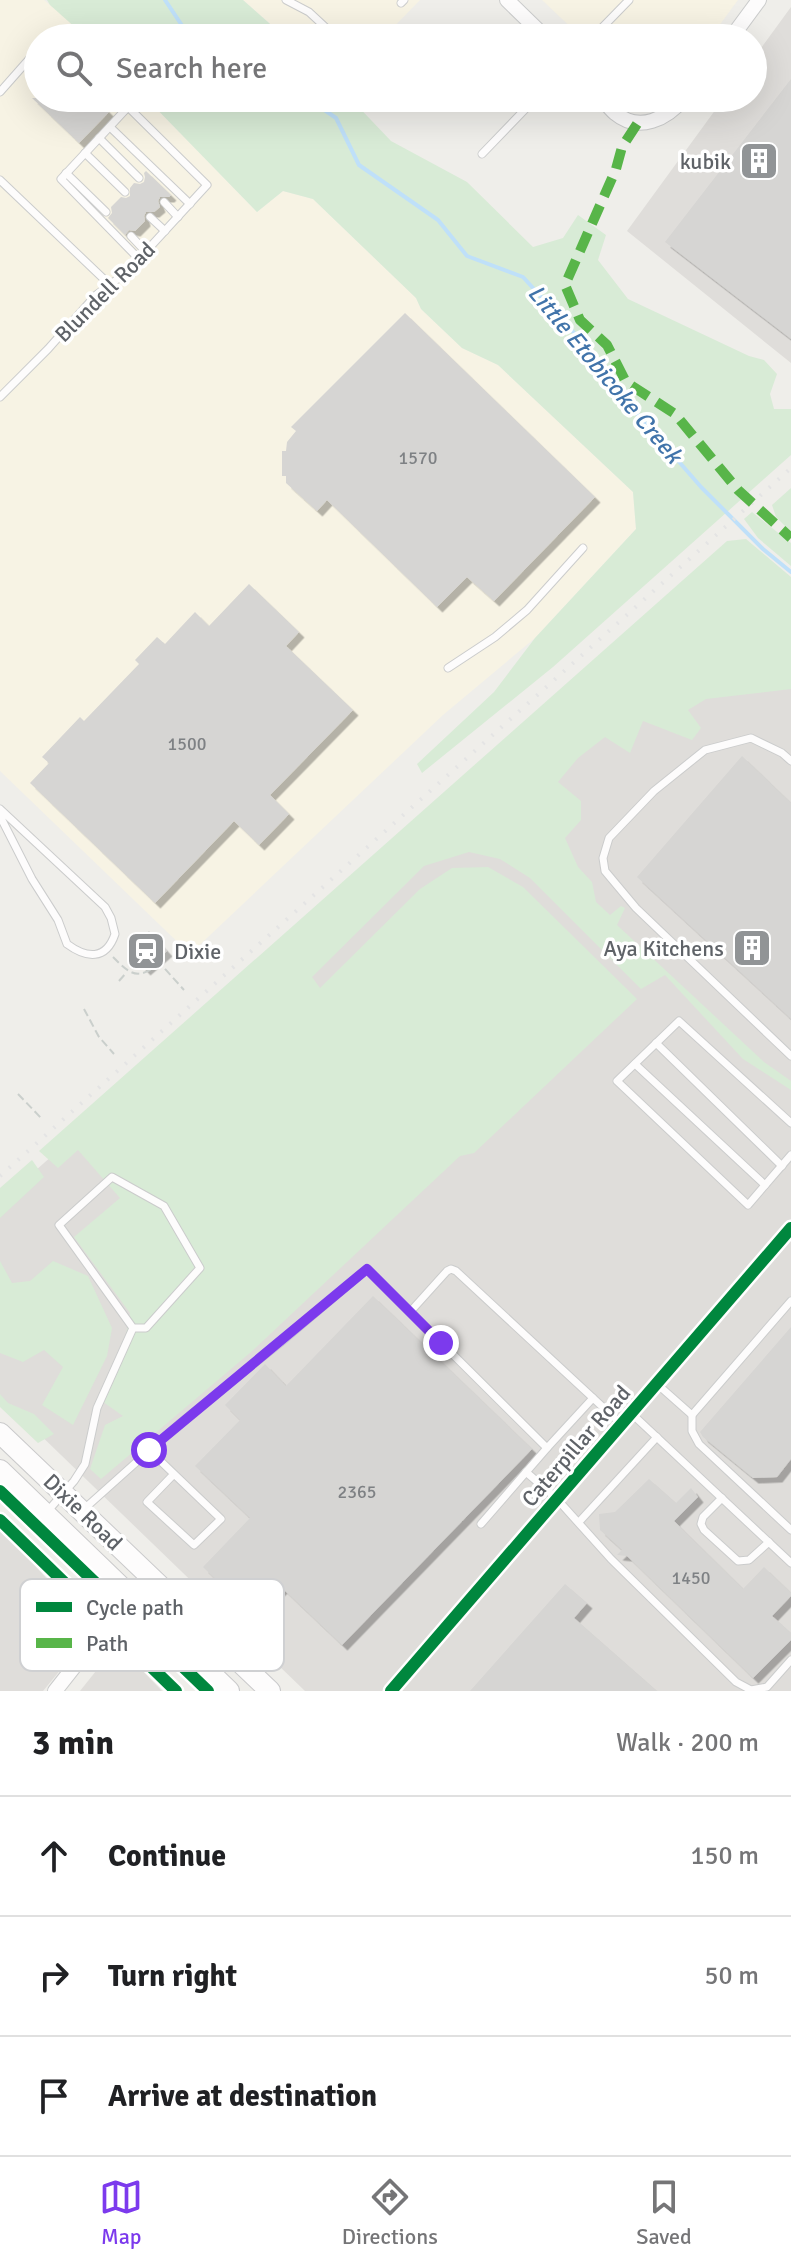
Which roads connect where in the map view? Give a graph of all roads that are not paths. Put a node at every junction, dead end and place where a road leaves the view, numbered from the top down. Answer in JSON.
{"nodes":[{"id":1,"x":286,"y":0,"type":"edge"},
{"id":2,"x":507,"y":0,"type":"edge"},
{"id":3,"x":629,"y":0,"type":"edge"},
{"id":4,"x":759,"y":0,"type":"edge"},
{"id":5,"x":322,"y":24,"type":"edge"},
{"id":6,"x":532,"y":24,"type":"edge"},
{"id":7,"x":606,"y":24,"type":"edge"},
{"id":8,"x":741,"y":24,"type":"edge"},
{"id":9,"x":24,"y":65,"type":"edge"},
{"id":10,"x":0,"y":92,"type":"edge"},
{"id":11,"x":124,"y":112,"type":"edge"},
{"id":12,"x":133,"y":112,"type":"edge"},
{"id":13,"x":522,"y":112,"type":"edge"},
{"id":14,"x":614,"y":112,"type":"edge"},
{"id":15,"x":669,"y":112,"type":"edge"},
{"id":16,"x":110,"y":127,"type":"junction"},
{"id":17,"x":99,"y":138,"type":"junction"},
{"id":18,"x":85,"y":153,"type":"junction"},
{"id":19,"x":482,"y":154,"type":"dead end"},
{"id":20,"x":66,"y":173,"type":"junction"},
{"id":21,"x":139,"y":178,"type":"dead end"},
{"id":22,"x":0,"y":180,"type":"edge"},
{"id":23,"x":125,"y":192,"type":"dead end"},
{"id":24,"x":164,"y":202,"type":"dead end"},
{"id":25,"x":190,"y":204,"type":"junction"},
{"id":26,"x":106,"y":212,"type":"dead end"},
{"id":27,"x":150,"y":217,"type":"dead end"},
{"id":28,"x":178,"y":217,"type":"junction"},
{"id":29,"x":165,"y":231,"type":"junction"},
{"id":30,"x":131,"y":236,"type":"dead end"},
{"id":31,"x":146,"y":252,"type":"junction"},
{"id":32,"x":139,"y":259,"type":"junction"},
{"id":33,"x":109,"y":284,"type":"junction"},
{"id":34,"x":0,"y":397,"type":"edge"},
{"id":35,"x":583,"y":548,"type":"dead end"},
{"id":36,"x":448,"y":668,"type":"dead end"},
{"id":37,"x":791,"y":761,"type":"edge"},
{"id":38,"x":0,"y":809,"type":"edge"},
{"id":39,"x":0,"y":816,"type":"edge"},
{"id":40,"x":656,"y":1043,"type":"junction"},
{"id":41,"x":791,"y":1056,"type":"edge"},
{"id":42,"x":635,"y":1064,"type":"junction"},
{"id":43,"x":791,"y":1123,"type":"edge"},
{"id":44,"x":791,"y":1155,"type":"edge"},
{"id":45,"x":782,"y":1166,"type":"junction"},
{"id":46,"x":765,"y":1185,"type":"junction"},
{"id":47,"x":791,"y":1228,"type":"edge"},
{"id":48,"x":791,"y":1301,"type":"edge"},
{"id":49,"x":410,"y":1312,"type":"junction"},
{"id":50,"x":133,"y":1328,"type":"junction"},
{"id":51,"x":657,"y":1384,"type":"junction"},
{"id":52,"x":593,"y":1398,"type":"junction"},
{"id":53,"x":692,"y":1415,"type":"junction"},
{"id":54,"x":626,"y":1419,"type":"junction"},
{"id":55,"x":0,"y":1433,"type":"edge"},
{"id":56,"x":657,"y":1437,"type":"junction"},
{"id":57,"x":547,"y":1448,"type":"junction"},
{"id":58,"x":149,"y":1450,"type":"junction"},
{"id":59,"x":0,"y":1470,"type":"edge"},
{"id":60,"x":526,"y":1472,"type":"junction"},
{"id":61,"x":174,"y":1474,"type":"junction"},
{"id":62,"x":64,"y":1493,"type":"junction"},
{"id":63,"x":722,"y":1498,"type":"junction"},
{"id":64,"x":557,"y":1499,"type":"junction"},
{"id":65,"x":82,"y":1511,"type":"junction"},
{"id":66,"x":44,"y":1514,"type":"junction"},
{"id":67,"x":0,"y":1520,"type":"edge"},
{"id":68,"x":579,"y":1522,"type":"junction"},
{"id":69,"x":481,"y":1524,"type":"dead end"},
{"id":70,"x":61,"y":1530,"type":"junction"},
{"id":71,"x":791,"y":1530,"type":"edge"},
{"id":72,"x":769,"y":1542,"type":"junction"},
{"id":73,"x":791,"y":1563,"type":"edge"},
{"id":74,"x":60,"y":1579,"type":"edge"},
{"id":75,"x":112,"y":1579,"type":"edge"},
{"id":76,"x":153,"y":1579,"type":"edge"},
{"id":77,"x":791,"y":1660,"type":"edge"},
{"id":78,"x":73,"y":1671,"type":"edge"},
{"id":79,"x":155,"y":1671,"type":"edge"},
{"id":80,"x":208,"y":1671,"type":"edge"},
{"id":81,"x":249,"y":1671,"type":"edge"},
{"id":82,"x":59,"y":1690,"type":"edge"},
{"id":83,"x":176,"y":1691,"type":"edge"},
{"id":84,"x":229,"y":1691,"type":"edge"},
{"id":85,"x":270,"y":1691,"type":"edge"},
{"id":86,"x":391,"y":1691,"type":"edge"}],
"edges":[{"from":1,"to":5,"type":"lane"},
{"from":2,"to":6,"type":"street"},
{"from":3,"to":7,"type":"lane"},
{"from":4,"to":8,"type":"street"},
{"from":9,"to":10,"type":"lane"},
{"from":11,"to":16,"type":"lane"},
{"from":12,"to":25,"type":"lane","name":"Blundell Road"},
{"from":13,"to":19,"type":"lane"},
{"from":14,"to":15,"type":"street"},
{"from":16,"to":17,"type":"lane"},
{"from":16,"to":25,"type":"lane"},
{"from":17,"to":18,"type":"lane"},
{"from":17,"to":21,"type":"lane"},
{"from":18,"to":20,"type":"lane"},
{"from":18,"to":23,"type":"lane"},
{"from":20,"to":26,"type":"lane"},
{"from":20,"to":32,"type":"lane"},
{"from":22,"to":33,"type":"lane"},
{"from":24,"to":28,"type":"lane"},
{"from":25,"to":28,"type":"lane","name":"Blundell Road"},
{"from":27,"to":29,"type":"lane"},
{"from":28,"to":29,"type":"lane","name":"Blundell Road"},
{"from":29,"to":31,"type":"lane","name":"Blundell Road"},
{"from":30,"to":31,"type":"lane"},
{"from":31,"to":32,"type":"lane","name":"Blundell Road"},
{"from":32,"to":33,"type":"lane","name":"Blundell Road"},
{"from":33,"to":34,"type":"lane","name":"Blundell Road"},
{"from":35,"to":36,"type":"lane"},
{"from":37,"to":41,"type":"lane"},
{"from":38,"to":39,"type":"lane"},
{"from":40,"to":42,"type":"lane"},
{"from":40,"to":43,"type":"lane"},
{"from":40,"to":45,"type":"lane"},
{"from":42,"to":46,"type":"lane"},
{"from":42,"to":46,"type":"lane"},
{"from":44,"to":45,"type":"lane"},
{"from":45,"to":46,"type":"lane"},
{"from":47,"to":51,"type":"street","name":"Caterpillar Road"},
{"from":48,"to":53,"type":"lane"},
{"from":49,"to":52,"type":"lane"},
{"from":49,"to":57,"type":"lane"},
{"from":49,"to":58,"type":"lane"},
{"from":50,"to":50,"type":"lane"},
{"from":50,"to":62,"type":"lane"},
{"from":51,"to":53,"type":"lane"},
{"from":51,"to":54,"type":"street","name":"Caterpillar Road"},
{"from":52,"to":54,"type":"lane"},
{"from":52,"to":57,"type":"lane"},
{"from":53,"to":71,"type":"lane"},
{"from":54,"to":56,"type":"lane"},
{"from":54,"to":64,"type":"street","name":"Caterpillar Road"},
{"from":55,"to":62,"type":"main road","name":"Dixie Road"},
{"from":56,"to":63,"type":"lane"},
{"from":56,"to":68,"type":"lane"},
{"from":57,"to":60,"type":"lane"},
{"from":58,"to":61,"type":"lane"},
{"from":58,"to":65,"type":"lane"},
{"from":59,"to":66,"type":"main road","name":"Dixie Road"},
{"from":60,"to":64,"type":"lane"},
{"from":60,"to":69,"type":"lane"},
{"from":61,"to":61,"type":"lane"},
{"from":62,"to":65,"type":"main road","name":"Dixie Road"},
{"from":62,"to":66,"type":"lane"},
{"from":63,"to":72,"type":"lane"},
{"from":63,"to":72,"type":"lane"},
{"from":64,"to":68,"type":"lane"},
{"from":64,"to":86,"type":"street","name":"Caterpillar Road"},
{"from":65,"to":70,"type":"main road"},
{"from":65,"to":76,"type":"main road","name":"Dixie Road"},
{"from":66,"to":70,"type":"main road","name":"Dixie Road"},
{"from":67,"to":74,"type":"street"},
{"from":68,"to":77,"type":"lane"},
{"from":70,"to":75,"type":"main road","name":"Dixie Road"},
{"from":72,"to":73,"type":"lane"},
{"from":78,"to":82,"type":"street"},
{"from":79,"to":83,"type":"street"},
{"from":80,"to":84,"type":"main road","name":"Dixie Road"},
{"from":81,"to":85,"type":"main road","name":"Dixie Road"}]}
